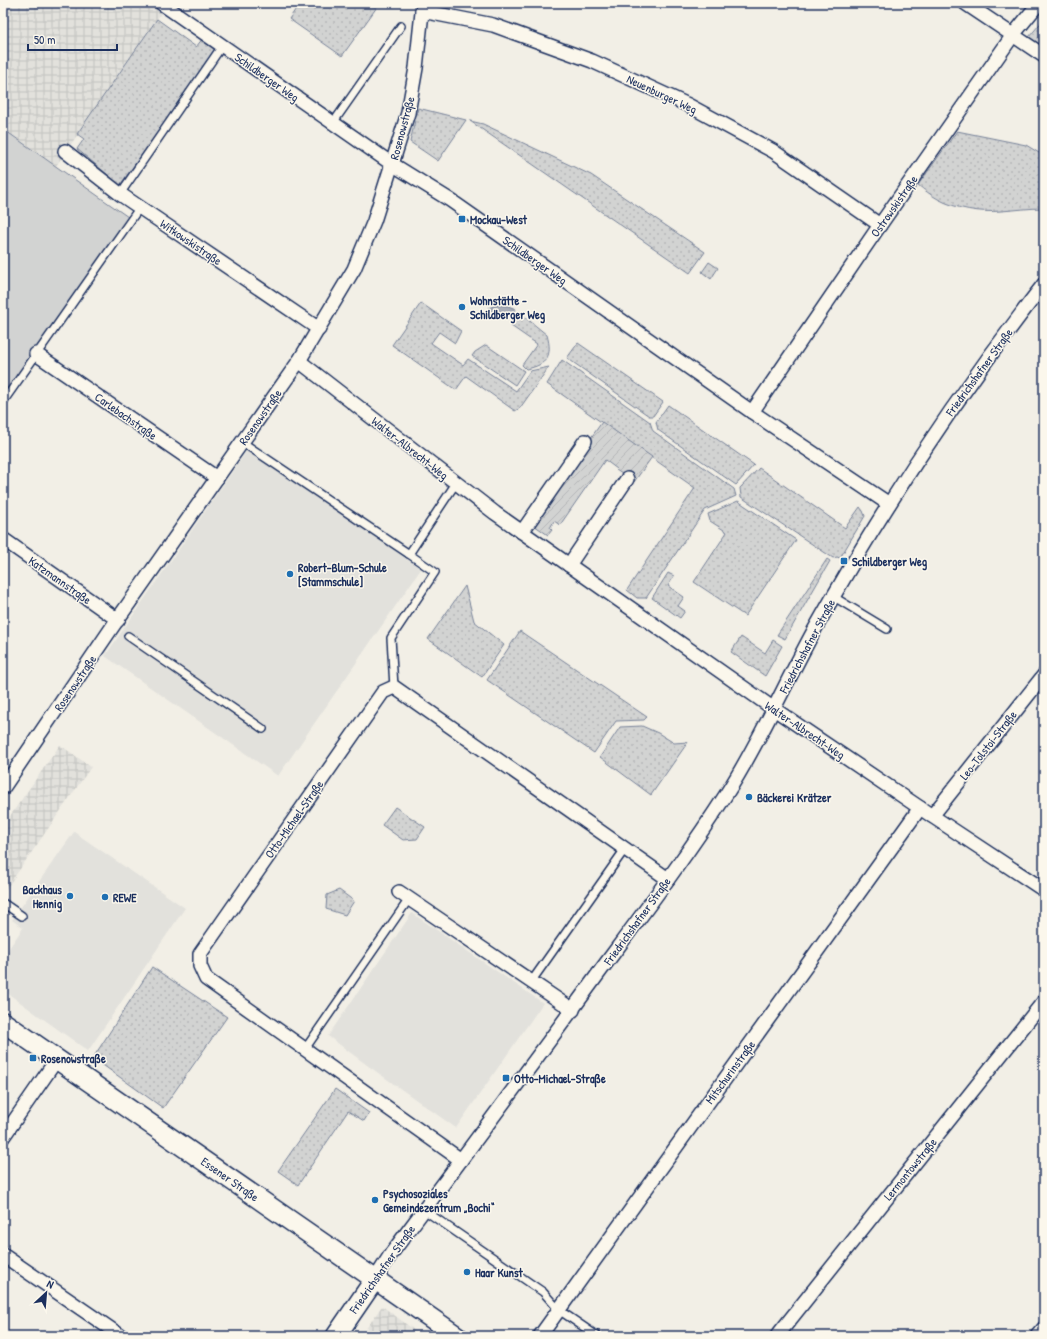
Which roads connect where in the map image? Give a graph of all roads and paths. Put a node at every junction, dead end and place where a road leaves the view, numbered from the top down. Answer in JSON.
{"nodes":[{"id":1,"x":161,"y":3,"type":"edge"},
{"id":2,"x":966,"y":3,"type":"edge"},
{"id":3,"x":1039,"y":3,"type":"edge"},
{"id":4,"x":175,"y":7,"type":"edge"},
{"id":5,"x":422,"y":7,"type":"edge"},
{"id":6,"x":401,"y":26,"type":"dead end"},
{"id":7,"x":1013,"y":35,"type":"junction"},
{"id":8,"x":222,"y":46,"type":"junction"},
{"id":9,"x":1044,"y":56,"type":"edge"},
{"id":10,"x":332,"y":123,"type":"junction"},
{"id":11,"x":65,"y":151,"type":"dead end"},
{"id":12,"x":392,"y":164,"type":"junction"},
{"id":13,"x":120,"y":194,"type":"junction"},
{"id":14,"x":140,"y":207,"type":"junction"},
{"id":15,"x":880,"y":225,"type":"junction"},
{"id":16,"x":1044,"y":284,"type":"edge"},
{"id":17,"x":319,"y":329,"type":"junction"},
{"id":18,"x":36,"y":354,"type":"junction"},
{"id":19,"x":299,"y":361,"type":"junction"},
{"id":20,"x":3,"y":402,"type":"edge"},
{"id":21,"x":752,"y":412,"type":"junction"},
{"id":22,"x":585,"y":441,"type":"dead end"},
{"id":23,"x":242,"y":442,"type":"junction"},
{"id":24,"x":217,"y":478,"type":"junction"},
{"id":25,"x":627,"y":479,"type":"dead end"},
{"id":26,"x":456,"y":483,"type":"junction"},
{"id":27,"x":889,"y":504,"type":"junction"},
{"id":28,"x":522,"y":532,"type":"junction"},
{"id":29,"x":3,"y":540,"type":"edge"},
{"id":30,"x":409,"y":554,"type":"junction"},
{"id":31,"x":569,"y":565,"type":"junction"},
{"id":32,"x":834,"y":597,"type":"junction"},
{"id":33,"x":118,"y":620,"type":"junction"},
{"id":34,"x":888,"y":629,"type":"dead end"},
{"id":35,"x":128,"y":636,"type":"dead end"},
{"id":36,"x":1044,"y":675,"type":"edge"},
{"id":37,"x":394,"y":687,"type":"junction"},
{"id":38,"x":774,"y":709,"type":"junction"},
{"id":39,"x":263,"y":729,"type":"dead end"},
{"id":40,"x":3,"y":788,"type":"edge"},
{"id":41,"x":920,"y":808,"type":"junction"},
{"id":42,"x":932,"y":816,"type":"junction"},
{"id":43,"x":625,"y":849,"type":"junction"},
{"id":44,"x":668,"y":879,"type":"junction"},
{"id":45,"x":1044,"y":890,"type":"edge"},
{"id":46,"x":404,"y":895,"type":"joint"},
{"id":47,"x":3,"y":903,"type":"edge"},
{"id":48,"x":22,"y":916,"type":"dead end"},
{"id":49,"x":531,"y":982,"type":"junction"},
{"id":50,"x":1044,"y":1001,"type":"edge"},
{"id":51,"x":573,"y":1010,"type":"junction"},
{"id":52,"x":3,"y":1022,"type":"edge"},
{"id":53,"x":305,"y":1049,"type":"junction"},
{"id":54,"x":57,"y":1059,"type":"junction"},
{"id":55,"x":3,"y":1137,"type":"edge"},
{"id":56,"x":461,"y":1160,"type":"junction"},
{"id":57,"x":424,"y":1210,"type":"junction"},
{"id":58,"x":3,"y":1255,"type":"edge"},
{"id":59,"x":375,"y":1279,"type":"junction"},
{"id":60,"x":559,"y":1310,"type":"junction"},
{"id":61,"x":1044,"y":1328,"type":"edge"},
{"id":62,"x":122,"y":1336,"type":"edge"},
{"id":63,"x":336,"y":1336,"type":"edge"},
{"id":64,"x":457,"y":1336,"type":"edge"},
{"id":65,"x":540,"y":1336,"type":"edge"},
{"id":66,"x":597,"y":1336,"type":"edge"},
{"id":67,"x":777,"y":1336,"type":"edge"},
{"id":68,"x":1037,"y":1336,"type":"edge"}],
"edges":[{"from":1,"to":4,"type":"street","name":"Schildberger Weg"},
{"from":2,"to":7,"type":"street"},
{"from":3,"to":7,"type":"street","name":"Ostrowskistraße"},
{"from":4,"to":8,"type":"street","name":"Schildberger Weg"},
{"from":5,"to":12,"type":"street","name":"Rosenowstraße"},
{"from":5,"to":15,"type":"street","name":"Neuenburger Weg"},
{"from":6,"to":10,"type":"lane"},
{"from":7,"to":9,"type":"street"},
{"from":7,"to":15,"type":"street","name":"Ostrowskistraße"},
{"from":8,"to":10,"type":"street","name":"Schildberger Weg"},
{"from":8,"to":13,"type":"lane"},
{"from":10,"to":12,"type":"street","name":"Schildberger Weg"},
{"from":11,"to":13,"type":"street","name":"Witkowskistraße"},
{"from":12,"to":17,"type":"street","name":"Rosenowstraße"},
{"from":12,"to":21,"type":"street","name":"Schildberger Weg"},
{"from":13,"to":14,"type":"street","name":"Witkowskistraße"},
{"from":14,"to":17,"type":"street","name":"Witkowskistraße"},
{"from":14,"to":18,"type":"lane"},
{"from":15,"to":21,"type":"street","name":"Ostrowskistraße"},
{"from":16,"to":27,"type":"street","name":"Friedrichshafner Straße"},
{"from":17,"to":19,"type":"street","name":"Rosenowstraße"},
{"from":18,"to":20,"type":"lane"},
{"from":18,"to":24,"type":"street","name":"Carlebachstraße"},
{"from":19,"to":23,"type":"street","name":"Rosenowstraße"},
{"from":19,"to":26,"type":"street","name":"Walter-Albrecht-Weg"},
{"from":21,"to":27,"type":"street","name":"Schildberger Weg"},
{"from":22,"to":28,"type":"street"},
{"from":23,"to":24,"type":"street","name":"Rosenowstraße"},
{"from":23,"to":30,"type":"lane"},
{"from":24,"to":33,"type":"street","name":"Rosenowstraße"},
{"from":25,"to":31,"type":"street"},
{"from":26,"to":28,"type":"street","name":"Walter-Albrecht-Weg"},
{"from":26,"to":30,"type":"lane"},
{"from":27,"to":32,"type":"street","name":"Friedrichshafner Straße"},
{"from":28,"to":31,"type":"street","name":"Walter-Albrecht-Weg"},
{"from":29,"to":33,"type":"street","name":"Katzmannstraße"},
{"from":30,"to":37,"type":"lane"},
{"from":31,"to":38,"type":"street","name":"Walter-Albrecht-Weg"},
{"from":32,"to":34,"type":"lane"},
{"from":32,"to":38,"type":"street","name":"Friedrichshafner Straße"},
{"from":33,"to":40,"type":"street","name":"Rosenowstraße"},
{"from":35,"to":39,"type":"lane"},
{"from":36,"to":42,"type":"street","name":"Leo-Tolstoi-Straße"},
{"from":37,"to":43,"type":"street"},
{"from":37,"to":53,"type":"street","name":"Otto-Michael-Straße"},
{"from":38,"to":41,"type":"street","name":"Walter-Albrecht-Weg"},
{"from":38,"to":44,"type":"street","name":"Friedrichshafner Straße"},
{"from":41,"to":42,"type":"street","name":"Walter-Albrecht-Weg"},
{"from":41,"to":60,"type":"street","name":"Mitschurinstraße"},
{"from":42,"to":45,"type":"street","name":"Walter-Albrecht-Weg"},
{"from":43,"to":44,"type":"street"},
{"from":43,"to":49,"type":"lane"},
{"from":44,"to":51,"type":"street","name":"Friedrichshafner Straße"},
{"from":46,"to":49,"type":"street"},
{"from":46,"to":53,"type":"lane"},
{"from":47,"to":48,"type":"lane"},
{"from":49,"to":51,"type":"street"},
{"from":50,"to":67,"type":"street","name":"Lermontowstraße"},
{"from":51,"to":56,"type":"street","name":"Friedrichshafner Straße"},
{"from":52,"to":54,"type":"main road","name":"Essener Straße"},
{"from":53,"to":56,"type":"street","name":"Otto-Michael-Straße"},
{"from":54,"to":55,"type":"street"},
{"from":54,"to":59,"type":"main road","name":"Essener Straße"},
{"from":56,"to":57,"type":"street","name":"Friedrichshafner Straße"},
{"from":57,"to":59,"type":"street","name":"Friedrichshafner Straße"},
{"from":57,"to":60,"type":"lane"},
{"from":58,"to":62,"type":"street"},
{"from":59,"to":63,"type":"main road","name":"Friedrichshafner Straße"},
{"from":59,"to":64,"type":"main road","name":"Essener Straße"},
{"from":60,"to":65,"type":"street","name":"Mitschurinstraße"},
{"from":60,"to":66,"type":"lane"},
{"from":61,"to":68,"type":"street"}]}
